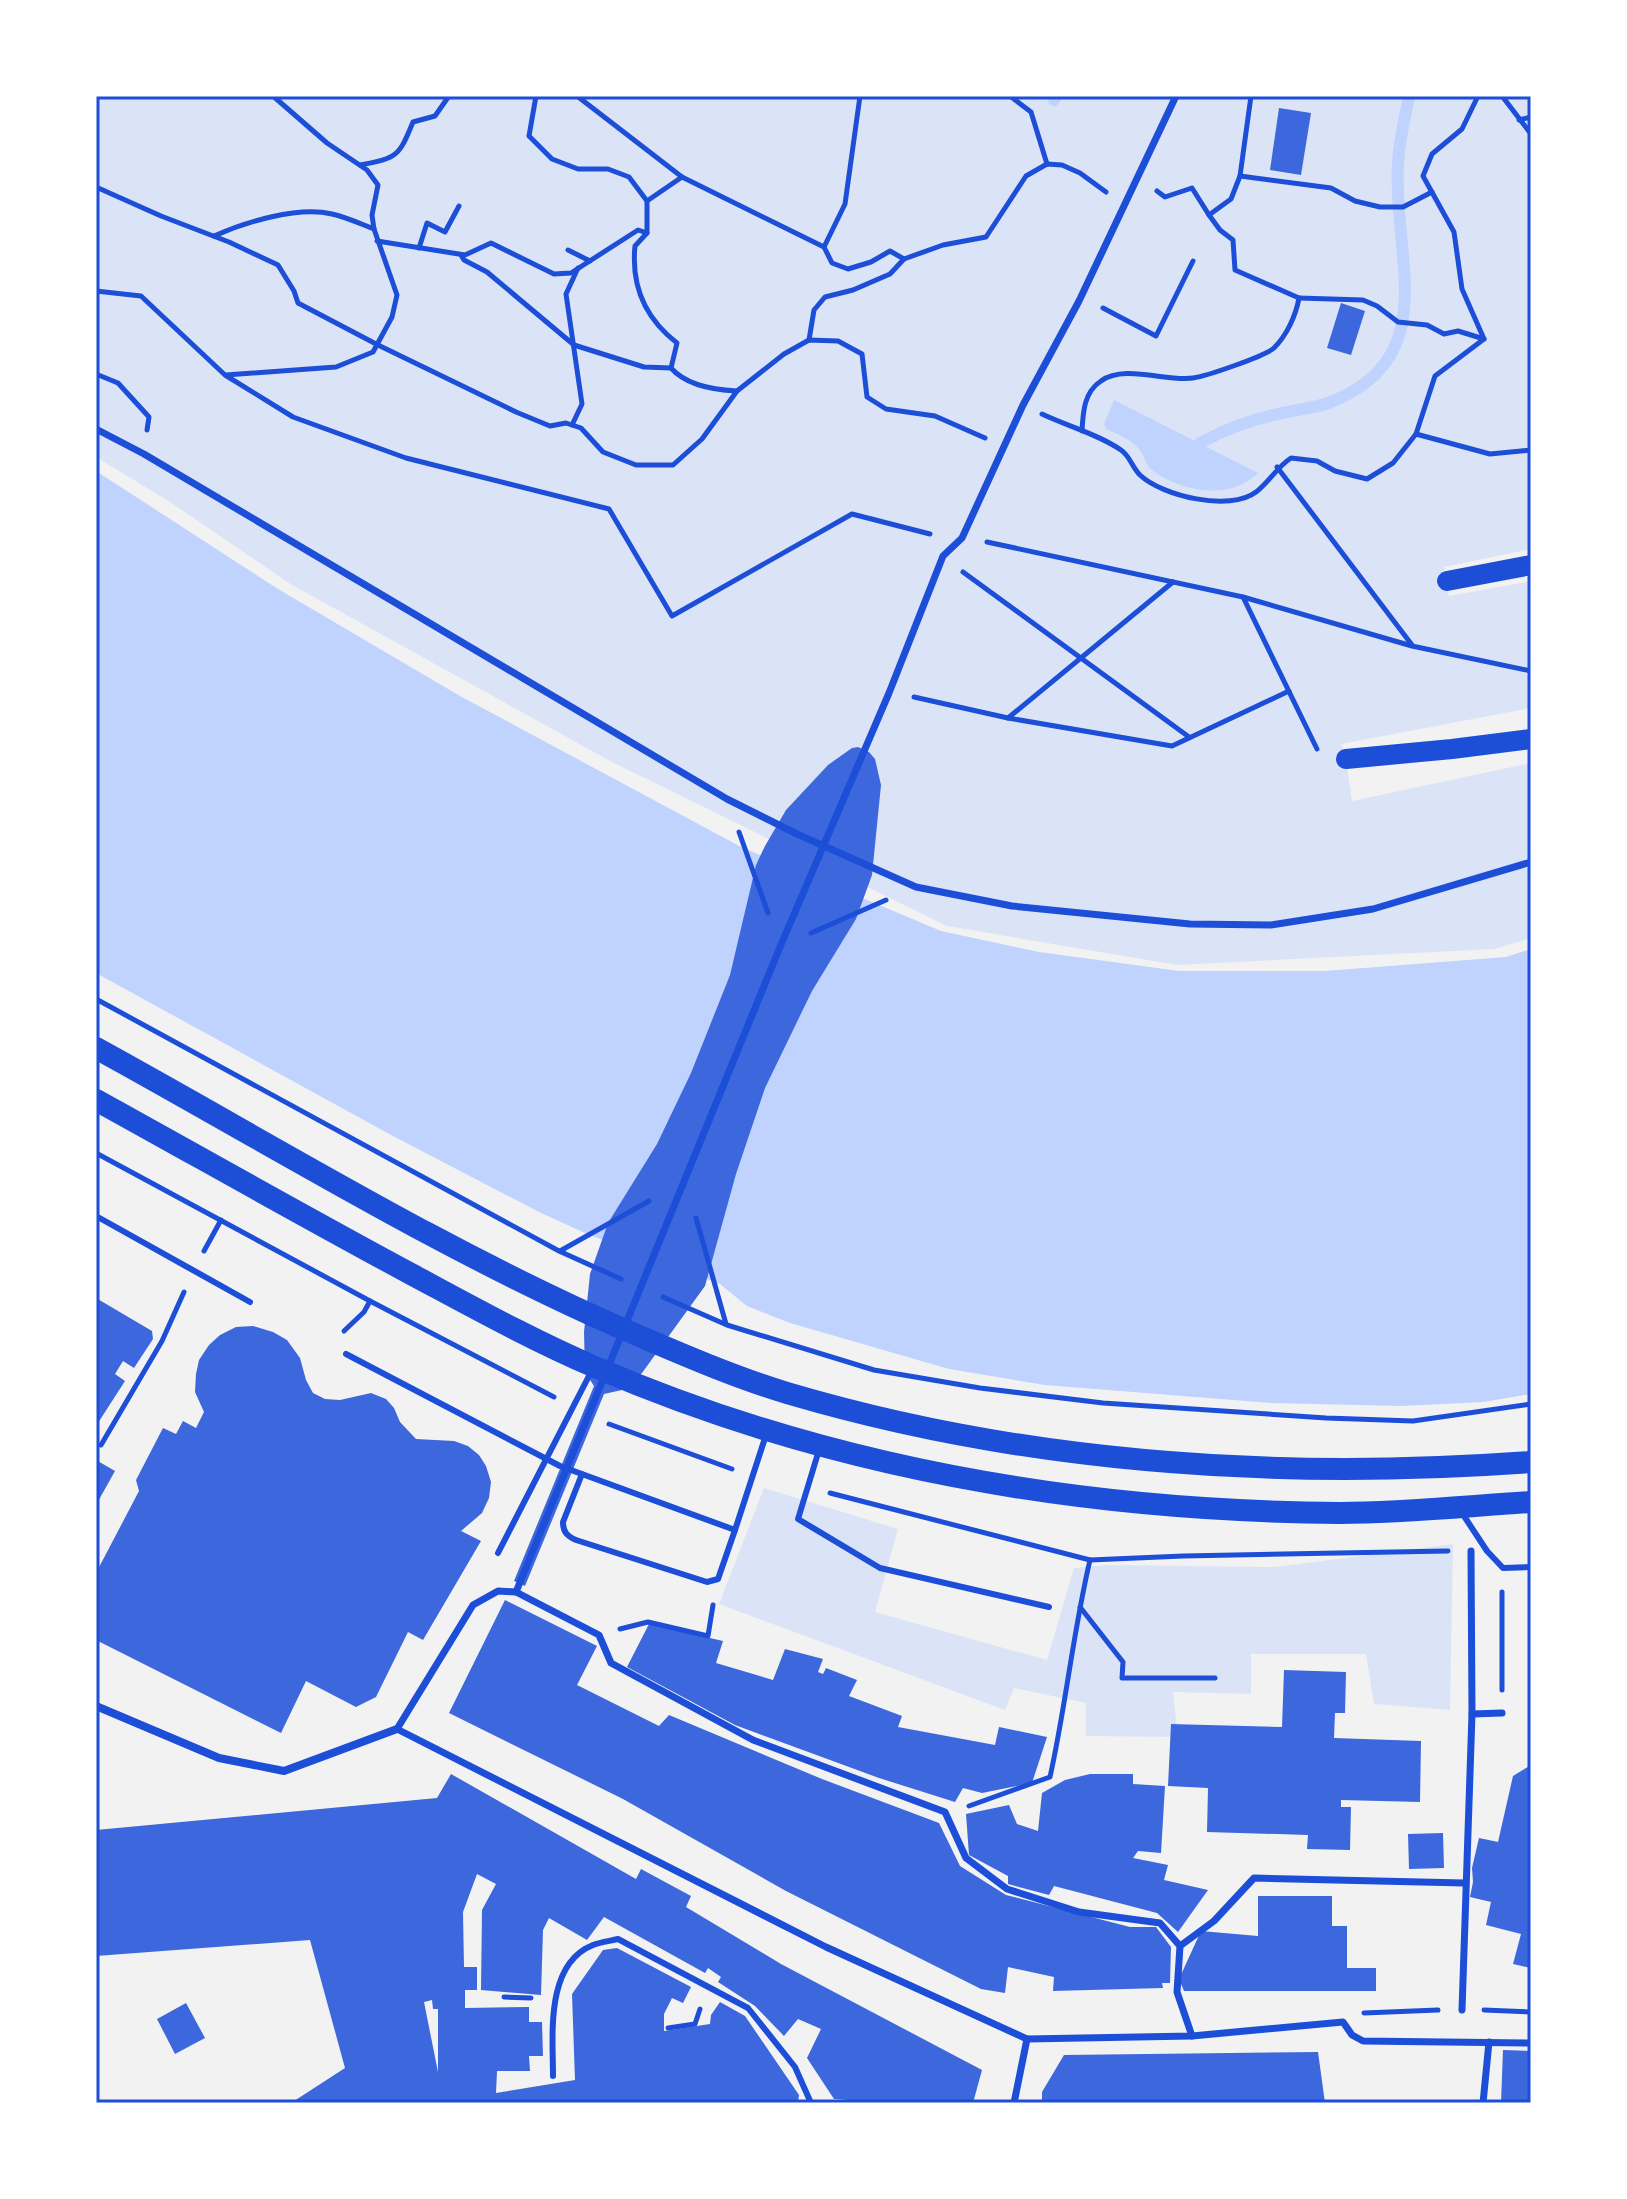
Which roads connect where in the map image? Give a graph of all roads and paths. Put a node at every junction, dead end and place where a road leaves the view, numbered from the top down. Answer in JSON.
{"nodes":[{"id":1,"x":273,"y":96,"type":"edge"},
{"id":2,"x":449,"y":96,"type":"edge"},
{"id":3,"x":536,"y":96,"type":"edge"},
{"id":4,"x":577,"y":96,"type":"edge"},
{"id":5,"x":860,"y":96,"type":"edge"},
{"id":6,"x":1010,"y":96,"type":"edge"},
{"id":7,"x":1176,"y":96,"type":"edge"},
{"id":8,"x":1251,"y":96,"type":"edge"},
{"id":9,"x":1478,"y":96,"type":"edge"},
{"id":10,"x":1502,"y":96,"type":"edge"},
{"id":11,"x":1531,"y":117,"type":"edge"},
{"id":12,"x":1519,"y":120,"type":"junction"},
{"id":13,"x":1531,"y":134,"type":"edge"},
{"id":14,"x":1047,"y":164,"type":"junction"},
{"id":15,"x":359,"y":165,"type":"junction"},
{"id":16,"x":1240,"y":176,"type":"junction"},
{"id":17,"x":682,"y":177,"type":"junction"},
{"id":18,"x":1136,"y":178,"type":"junction"},
{"id":19,"x":96,"y":187,"type":"edge"},
{"id":20,"x":1432,"y":192,"type":"junction"},
{"id":21,"x":647,"y":201,"type":"junction"},
{"id":22,"x":1125,"y":203,"type":"junction"},
{"id":23,"x":459,"y":206,"type":"dead end"},
{"id":24,"x":1209,"y":215,"type":"junction"},
{"id":25,"x":374,"y":229,"type":"junction"},
{"id":26,"x":647,"y":233,"type":"junction"},
{"id":27,"x":213,"y":236,"type":"junction"},
{"id":28,"x":377,"y":241,"type":"junction"},
{"id":29,"x":824,"y":247,"type":"junction"},
{"id":30,"x":419,"y":248,"type":"junction"},
{"id":31,"x":568,"y":250,"type":"dead end"},
{"id":32,"x":461,"y":254,"type":"junction"},
{"id":33,"x":904,"y":259,"type":"junction"},
{"id":34,"x":590,"y":261,"type":"junction"},
{"id":35,"x":1193,"y":261,"type":"dead end"},
{"id":36,"x":578,"y":268,"type":"junction"},
{"id":37,"x":96,"y":291,"type":"edge"},
{"id":38,"x":1299,"y":298,"type":"junction"},
{"id":39,"x":1079,"y":301,"type":"junction"},
{"id":40,"x":1484,"y":339,"type":"junction"},
{"id":41,"x":809,"y":340,"type":"junction"},
{"id":42,"x":378,"y":345,"type":"junction"},
{"id":43,"x":574,"y":345,"type":"junction"},
{"id":44,"x":671,"y":368,"type":"junction"},
{"id":45,"x":96,"y":374,"type":"edge"},
{"id":46,"x":225,"y":375,"type":"junction"},
{"id":47,"x":737,"y":391,"type":"junction"},
{"id":48,"x":1023,"y":405,"type":"junction"},
{"id":49,"x":572,"y":425,"type":"junction"},
{"id":50,"x":96,"y":429,"type":"edge"},
{"id":51,"x":1082,"y":431,"type":"junction"},
{"id":52,"x":1416,"y":434,"type":"junction"},
{"id":53,"x":1004,"y":447,"type":"junction"},
{"id":54,"x":1531,"y":450,"type":"edge"},
{"id":55,"x":144,"y":454,"type":"junction"},
{"id":56,"x":1277,"y":467,"type":"junction"},
{"id":57,"x":962,"y":538,"type":"junction"},
{"id":58,"x":943,"y":556,"type":"junction"},
{"id":59,"x":1531,"y":565,"type":"edge"},
{"id":60,"x":1174,"y":581,"type":"junction"},
{"id":61,"x":1447,"y":581,"type":"dead end"},
{"id":62,"x":1243,"y":597,"type":"junction"},
{"id":63,"x":1412,"y":646,"type":"junction"},
{"id":64,"x":1081,"y":658,"type":"junction"},
{"id":65,"x":1531,"y":671,"type":"edge"},
{"id":66,"x":1289,"y":691,"type":"junction"},
{"id":67,"x":889,"y":693,"type":"junction"},
{"id":68,"x":1008,"y":718,"type":"junction"},
{"id":69,"x":1189,"y":737,"type":"junction"},
{"id":70,"x":1531,"y":739,"type":"edge"},
{"id":71,"x":1317,"y":749,"type":"dead end"},
{"id":72,"x":1346,"y":759,"type":"dead end"},
{"id":73,"x":727,"y":799,"type":"junction"},
{"id":74,"x":1531,"y":862,"type":"edge"},
{"id":75,"x":916,"y":887,"type":"junction"},
{"id":76,"x":780,"y":947,"type":"junction"},
{"id":77,"x":96,"y":999,"type":"edge"},
{"id":78,"x":96,"y":1048,"type":"edge"},
{"id":79,"x":96,"y":1100,"type":"edge"},
{"id":80,"x":686,"y":1180,"type":"junction"},
{"id":81,"x":96,"y":1216,"type":"edge"},
{"id":82,"x":559,"y":1251,"type":"junction"},
{"id":83,"x":629,"y":1282,"type":"dead end"},
{"id":84,"x":657,"y":1294,"type":"dead end"},
{"id":85,"x":370,"y":1301,"type":"dead end"},
{"id":86,"x":250,"y":1302,"type":"dead end"},
{"id":87,"x":727,"y":1325,"type":"junction"},
{"id":88,"x":339,"y":1336,"type":"dead end"},
{"id":89,"x":162,"y":1341,"type":"dead end"},
{"id":90,"x":346,"y":1354,"type":"dead end"},
{"id":91,"x":594,"y":1367,"type":"junction"},
{"id":92,"x":1531,"y":1404,"type":"edge"},
{"id":93,"x":767,"y":1431,"type":"junction"},
{"id":94,"x":101,"y":1445,"type":"dead end"},
{"id":95,"x":819,"y":1446,"type":"junction"},
{"id":96,"x":545,"y":1459,"type":"junction"},
{"id":97,"x":1531,"y":1462,"type":"edge"},
{"id":98,"x":582,"y":1474,"type":"junction"},
{"id":99,"x":1531,"y":1502,"type":"edge"},
{"id":100,"x":1457,"y":1507,"type":"junction"},
{"id":101,"x":735,"y":1530,"type":"junction"},
{"id":102,"x":1471,"y":1551,"type":"dead end"},
{"id":103,"x":498,"y":1553,"type":"dead end"},
{"id":104,"x":1090,"y":1560,"type":"dead end"},
{"id":105,"x":1531,"y":1567,"type":"edge"},
{"id":106,"x":1503,"y":1568,"type":"junction"},
{"id":107,"x":516,"y":1592,"type":"junction"},
{"id":108,"x":1079,"y":1606,"type":"junction"},
{"id":109,"x":1049,"y":1607,"type":"dead end"},
{"id":110,"x":648,"y":1622,"type":"dead end"},
{"id":111,"x":708,"y":1636,"type":"dead end"},
{"id":112,"x":1215,"y":1678,"type":"dead end"},
{"id":113,"x":96,"y":1706,"type":"edge"},
{"id":114,"x":1502,"y":1713,"type":"joint"},
{"id":115,"x":1472,"y":1714,"type":"junction"},
{"id":116,"x":397,"y":1729,"type":"junction"},
{"id":117,"x":945,"y":1812,"type":"junction"},
{"id":118,"x":1464,"y":1883,"type":"junction"},
{"id":119,"x":1180,"y":1946,"type":"junction"},
{"id":120,"x":1462,"y":2010,"type":"junction"},
{"id":121,"x":1364,"y":2012,"type":"dead end"},
{"id":122,"x":1531,"y":2012,"type":"edge"},
{"id":123,"x":695,"y":2024,"type":"dead end"},
{"id":124,"x":668,"y":2028,"type":"dead end"},
{"id":125,"x":1192,"y":2036,"type":"junction"},
{"id":126,"x":1027,"y":2039,"type":"junction"},
{"id":127,"x":1489,"y":2042,"type":"junction"},
{"id":128,"x":1531,"y":2043,"type":"edge"},
{"id":129,"x":553,"y":2076,"type":"dead end"},
{"id":130,"x":811,"y":2103,"type":"edge"},
{"id":131,"x":1014,"y":2103,"type":"edge"},
{"id":132,"x":1483,"y":2103,"type":"edge"}],
"edges":[{"from":1,"to":15,"type":"path"},
{"from":2,"to":15,"type":"path"},
{"from":3,"to":21,"type":"path"},
{"from":4,"to":17,"type":"path"},
{"from":5,"to":29,"type":"path"},
{"from":6,"to":14,"type":"path"},
{"from":7,"to":18,"type":"street"},
{"from":8,"to":16,"type":"path"},
{"from":9,"to":20,"type":"path"},
{"from":10,"to":12,"type":"path"},
{"from":11,"to":12,"type":"path"},
{"from":12,"to":13,"type":"path"},
{"from":14,"to":22,"type":"path"},
{"from":14,"to":33,"type":"path"},
{"from":15,"to":25,"type":"path"},
{"from":16,"to":20,"type":"path"},
{"from":16,"to":24,"type":"path"},
{"from":17,"to":21,"type":"path"},
{"from":17,"to":29,"type":"path"},
{"from":18,"to":22,"type":"street"},
{"from":18,"to":24,"type":"path"},
{"from":19,"to":27,"type":"path"},
{"from":20,"to":40,"type":"path"},
{"from":21,"to":26,"type":"path"},
{"from":22,"to":39,"type":"street"},
{"from":23,"to":30,"type":"path"},
{"from":24,"to":38,"type":"path"},
{"from":25,"to":27,"type":"path"},
{"from":25,"to":28,"type":"path"},
{"from":26,"to":34,"type":"path"},
{"from":26,"to":44,"type":"path"},
{"from":27,"to":42,"type":"path"},
{"from":28,"to":30,"type":"path"},
{"from":28,"to":42,"type":"path"},
{"from":29,"to":33,"type":"path"},
{"from":30,"to":32,"type":"path"},
{"from":31,"to":34,"type":"path"},
{"from":32,"to":36,"type":"path"},
{"from":32,"to":43,"type":"path"},
{"from":33,"to":41,"type":"path"},
{"from":34,"to":36,"type":"path"},
{"from":35,"to":39,"type":"path"},
{"from":36,"to":43,"type":"path"},
{"from":37,"to":46,"type":"path"},
{"from":38,"to":40,"type":"path"},
{"from":38,"to":51,"type":"path"},
{"from":39,"to":48,"type":"street"},
{"from":40,"to":52,"type":"path"},
{"from":41,"to":47,"type":"path"},
{"from":41,"to":53,"type":"path"},
{"from":42,"to":46,"type":"path"},
{"from":42,"to":49,"type":"path"},
{"from":43,"to":44,"type":"path"},
{"from":43,"to":49,"type":"path"},
{"from":44,"to":47,"type":"path"},
{"from":45,"to":55,"type":"path"},
{"from":46,"to":57,"type":"path"},
{"from":47,"to":49,"type":"path"},
{"from":48,"to":51,"type":"path"},
{"from":48,"to":53,"type":"street"},
{"from":50,"to":55,"type":"street"},
{"from":51,"to":56,"type":"path"},
{"from":52,"to":54,"type":"path"},
{"from":52,"to":56,"type":"path"},
{"from":53,"to":57,"type":"street"},
{"from":55,"to":73,"type":"street"},
{"from":56,"to":63,"type":"path"},
{"from":57,"to":58,"type":"street"},
{"from":57,"to":60,"type":"path"},
{"from":58,"to":64,"type":"path"},
{"from":58,"to":67,"type":"street"},
{"from":59,"to":61,"type":"main road"},
{"from":60,"to":62,"type":"path"},
{"from":60,"to":64,"type":"path"},
{"from":62,"to":63,"type":"path"},
{"from":62,"to":66,"type":"path"},
{"from":63,"to":65,"type":"path"},
{"from":64,"to":68,"type":"path"},
{"from":64,"to":69,"type":"path"},
{"from":66,"to":69,"type":"path"},
{"from":66,"to":71,"type":"path"},
{"from":67,"to":68,"type":"path"},
{"from":67,"to":76,"type":"street"},
{"from":68,"to":69,"type":"path"},
{"from":70,"to":72,"type":"main road"},
{"from":73,"to":75,"type":"street"},
{"from":73,"to":76,"type":"path"},
{"from":74,"to":75,"type":"street"},
{"from":75,"to":76,"type":"path"},
{"from":76,"to":80,"type":"street"},
{"from":77,"to":82,"type":"path"},
{"from":78,"to":97,"type":"highway"},
{"from":79,"to":91,"type":"highway"},
{"from":80,"to":82,"type":"path"},
{"from":80,"to":87,"type":"path"},
{"from":80,"to":107,"type":"street"},
{"from":81,"to":86,"type":"lane"},
{"from":82,"to":83,"type":"path"},
{"from":84,"to":87,"type":"path"},
{"from":85,"to":88,"type":"path"},
{"from":87,"to":92,"type":"path"},
{"from":89,"to":94,"type":"path"},
{"from":90,"to":96,"type":"lane"},
{"from":91,"to":93,"type":"highway"},
{"from":91,"to":96,"type":"lane"},
{"from":93,"to":95,"type":"highway"},
{"from":93,"to":101,"type":"lane"},
{"from":95,"to":100,"type":"highway"},
{"from":95,"to":109,"type":"lane"},
{"from":96,"to":98,"type":"lane"},
{"from":96,"to":103,"type":"lane"},
{"from":98,"to":101,"type":"lane"},
{"from":98,"to":101,"type":"lane"},
{"from":99,"to":100,"type":"highway"},
{"from":100,"to":106,"type":"lane"},
{"from":102,"to":115,"type":"street"},
{"from":104,"to":108,"type":"path"},
{"from":105,"to":106,"type":"lane"},
{"from":106,"to":114,"type":"path"},
{"from":107,"to":116,"type":"street"},
{"from":107,"to":117,"type":"street"},
{"from":108,"to":112,"type":"path"},
{"from":108,"to":117,"type":"path"},
{"from":110,"to":111,"type":"path"},
{"from":113,"to":116,"type":"street"},
{"from":114,"to":115,"type":"street"},
{"from":115,"to":118,"type":"street"},
{"from":116,"to":126,"type":"street"},
{"from":117,"to":119,"type":"street"},
{"from":118,"to":119,"type":"street"},
{"from":118,"to":120,"type":"street"},
{"from":119,"to":125,"type":"street"},
{"from":120,"to":121,"type":"path"},
{"from":120,"to":122,"type":"path"},
{"from":123,"to":124,"type":"path"},
{"from":125,"to":126,"type":"street"},
{"from":125,"to":127,"type":"street"},
{"from":126,"to":131,"type":"street"},
{"from":127,"to":128,"type":"street"},
{"from":127,"to":132,"type":"street"},
{"from":129,"to":130,"type":"lane"}]}
